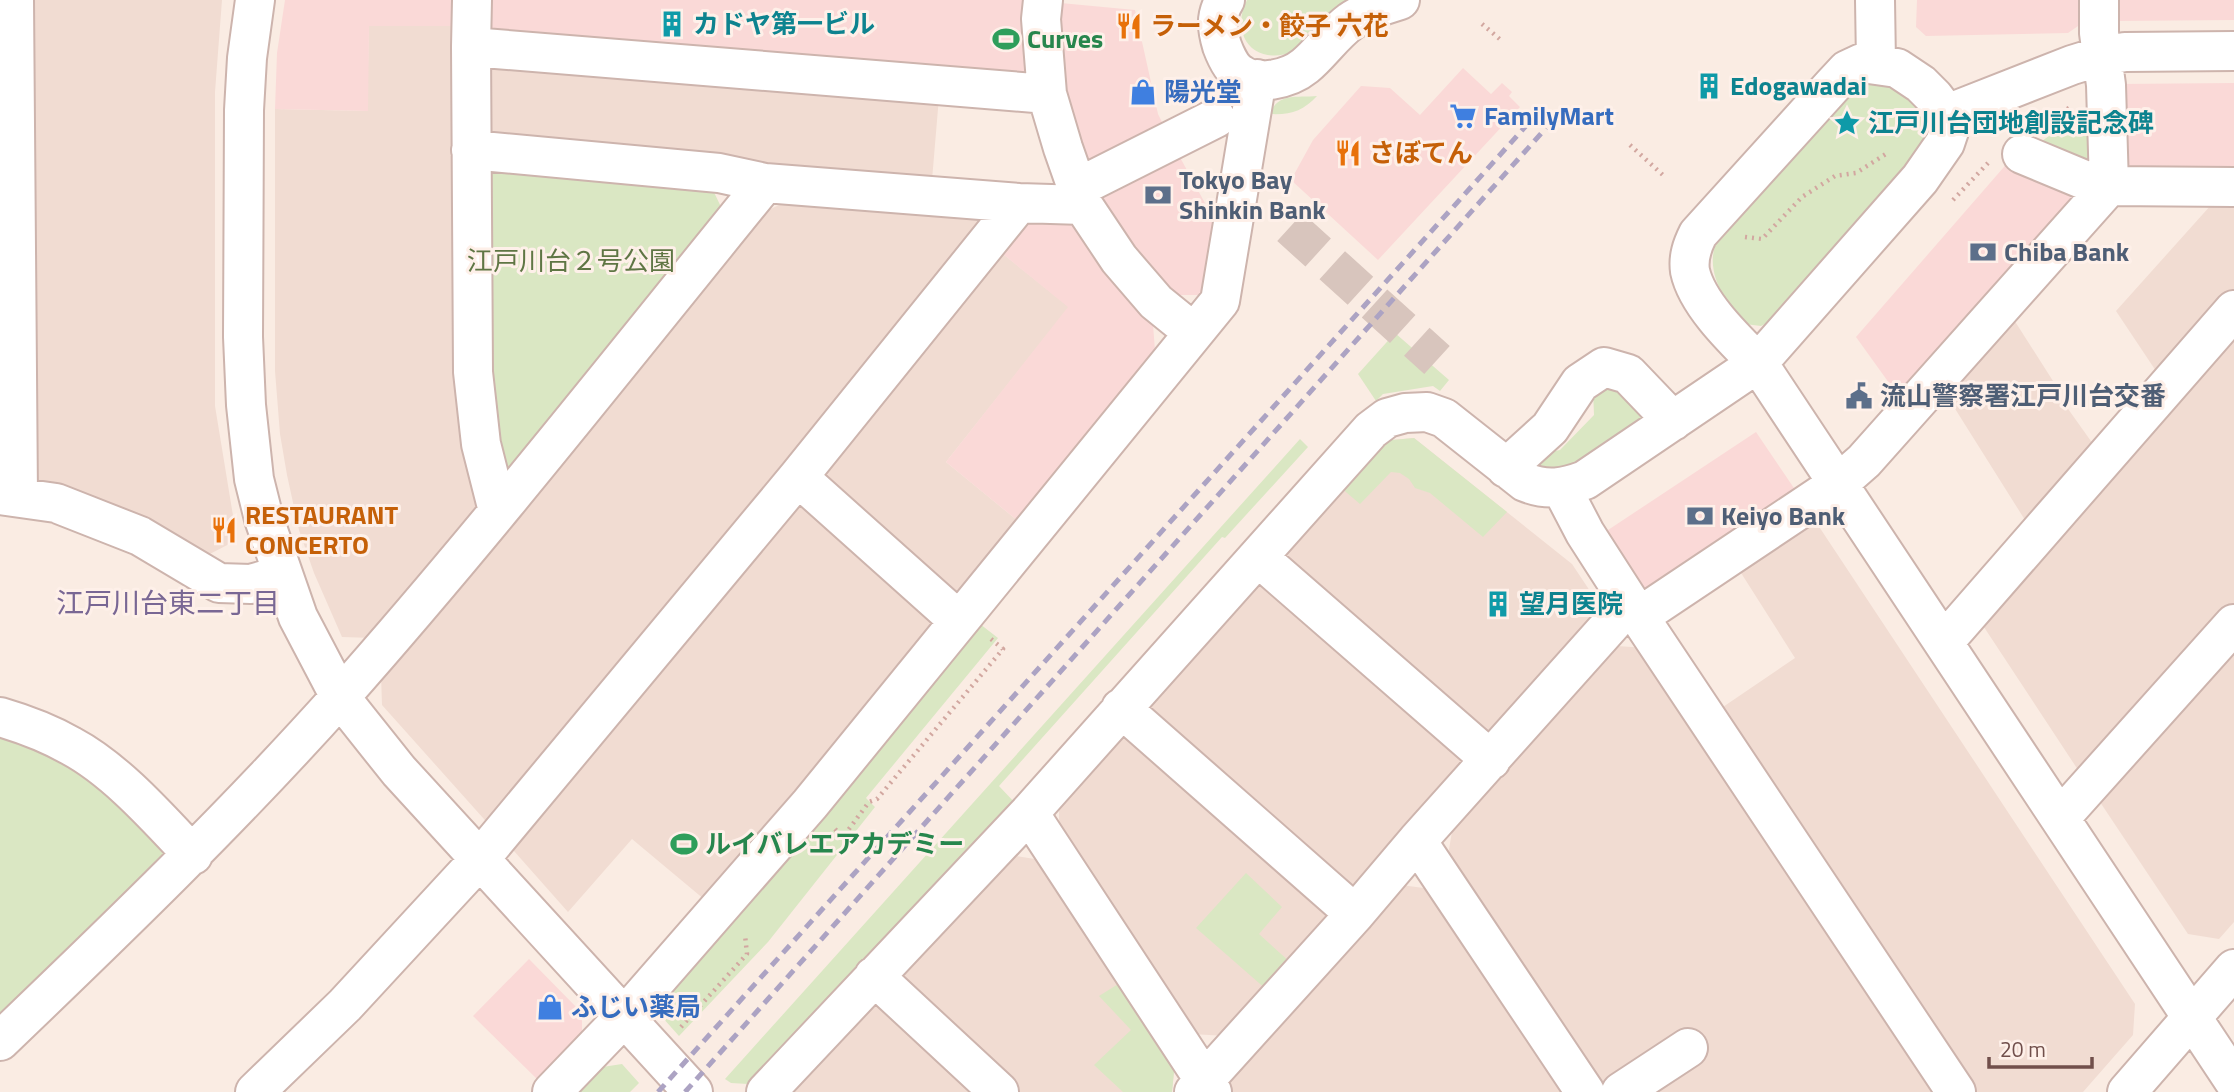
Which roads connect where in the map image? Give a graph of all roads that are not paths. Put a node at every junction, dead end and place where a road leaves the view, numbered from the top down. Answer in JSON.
{"nodes":[{"id":1,"x":14,"y":0,"type":"edge"},
{"id":2,"x":255,"y":0,"type":"edge"},
{"id":3,"x":472,"y":0,"type":"edge"},
{"id":4,"x":1043,"y":0,"type":"edge"},
{"id":5,"x":1225,"y":0,"type":"edge"},
{"id":6,"x":1400,"y":0,"type":"edge"},
{"id":7,"x":1875,"y":0,"type":"edge"},
{"id":8,"x":2099,"y":0,"type":"edge"},
{"id":9,"x":471,"y":47,"type":"junction"},
{"id":10,"x":2234,"y":51,"type":"edge"},
{"id":11,"x":2101,"y":56,"type":"junction"},
{"id":12,"x":1877,"y":63,"type":"junction"},
{"id":13,"x":1257,"y":79,"type":"junction"},
{"id":14,"x":1047,"y":94,"type":"junction"},
{"id":15,"x":1947,"y":114,"type":"junction"},
{"id":16,"x":1216,"y":118,"type":"dead end"},
{"id":17,"x":471,"y":150,"type":"junction"},
{"id":18,"x":2022,"y":154,"type":"dead end"},
{"id":19,"x":765,"y":183,"type":"junction"},
{"id":20,"x":2109,"y":186,"type":"junction"},
{"id":21,"x":2234,"y":187,"type":"edge"},
{"id":22,"x":1080,"y":197,"type":"junction"},
{"id":23,"x":1019,"y":202,"type":"junction"},
{"id":24,"x":2234,"y":310,"type":"edge"},
{"id":25,"x":1193,"y":332,"type":"junction"},
{"id":26,"x":1758,"y":363,"type":"junction"},
{"id":27,"x":1673,"y":421,"type":"junction"},
{"id":28,"x":1506,"y":468,"type":"junction"},
{"id":29,"x":798,"y":477,"type":"junction"},
{"id":30,"x":1839,"y":483,"type":"junction"},
{"id":31,"x":1562,"y":489,"type":"junction"},
{"id":32,"x":9,"y":496,"type":"edge"},
{"id":33,"x":498,"y":511,"type":"junction"},
{"id":34,"x":1258,"y":557,"type":"junction"},
{"id":35,"x":282,"y":575,"type":"junction"},
{"id":36,"x":1635,"y":609,"type":"junction"},
{"id":37,"x":960,"y":617,"type":"junction"},
{"id":38,"x":2234,"y":624,"type":"edge"},
{"id":39,"x":1944,"y":642,"type":"junction"},
{"id":40,"x":340,"y":697,"type":"junction"},
{"id":41,"x":1121,"y":708,"type":"junction"},
{"id":42,"x":0,"y":717,"type":"edge"},
{"id":43,"x":1491,"y":760,"type":"junction"},
{"id":44,"x":1029,"y":813,"type":"junction"},
{"id":45,"x":2061,"y":817,"type":"junction"},
{"id":46,"x":1417,"y":841,"type":"junction"},
{"id":47,"x":193,"y":855,"type":"junction"},
{"id":48,"x":479,"y":860,"type":"junction"},
{"id":49,"x":1355,"y":914,"type":"junction"},
{"id":50,"x":2234,"y":969,"type":"edge"},
{"id":51,"x":874,"y":976,"type":"junction"},
{"id":52,"x":624,"y":1017,"type":"junction"},
{"id":53,"x":2192,"y":1017,"type":"junction"},
{"id":54,"x":0,"y":1041,"type":"edge"},
{"id":55,"x":1688,"y":1048,"type":"dead end"},
{"id":56,"x":2234,"y":1081,"type":"edge"},
{"id":57,"x":1204,"y":1088,"type":"edge"},
{"id":58,"x":255,"y":1092,"type":"edge"},
{"id":59,"x":552,"y":1092,"type":"edge"},
{"id":60,"x":692,"y":1092,"type":"edge"},
{"id":61,"x":766,"y":1092,"type":"edge"},
{"id":62,"x":999,"y":1092,"type":"edge"},
{"id":63,"x":1585,"y":1092,"type":"edge"},
{"id":64,"x":1621,"y":1092,"type":"edge"},
{"id":65,"x":1956,"y":1092,"type":"edge"},
{"id":66,"x":2127,"y":1092,"type":"edge"}],
"edges":[{"from":1,"to":32,"type":"street"},
{"from":2,"to":35,"type":"street"},
{"from":3,"to":9,"type":"street"},
{"from":4,"to":14,"type":"street"},
{"from":5,"to":13,"type":"street"},
{"from":6,"to":13,"type":"street"},
{"from":7,"to":12,"type":"street"},
{"from":8,"to":11,"type":"street"},
{"from":9,"to":14,"type":"street"},
{"from":9,"to":17,"type":"street"},
{"from":10,"to":11,"type":"street"},
{"from":11,"to":15,"type":"street"},
{"from":11,"to":20,"type":"street"},
{"from":12,"to":15,"type":"street"},
{"from":12,"to":26,"type":"street"},
{"from":13,"to":25,"type":"street"},
{"from":14,"to":22,"type":"street"},
{"from":15,"to":26,"type":"street"},
{"from":16,"to":22,"type":"street"},
{"from":17,"to":19,"type":"street"},
{"from":17,"to":33,"type":"street"},
{"from":18,"to":20,"type":"street"},
{"from":19,"to":23,"type":"street"},
{"from":19,"to":33,"type":"street"},
{"from":20,"to":21,"type":"street"},
{"from":20,"to":30,"type":"street"},
{"from":22,"to":23,"type":"street"},
{"from":22,"to":25,"type":"street"},
{"from":23,"to":29,"type":"street"},
{"from":24,"to":39,"type":"street"},
{"from":25,"to":37,"type":"street"},
{"from":26,"to":27,"type":"street"},
{"from":26,"to":30,"type":"street"},
{"from":27,"to":28,"type":"street"},
{"from":27,"to":31,"type":"street"},
{"from":28,"to":31,"type":"street"},
{"from":28,"to":34,"type":"street"},
{"from":29,"to":37,"type":"street"},
{"from":29,"to":48,"type":"street"},
{"from":30,"to":36,"type":"street"},
{"from":30,"to":39,"type":"street"},
{"from":31,"to":36,"type":"street"},
{"from":32,"to":35,"type":"street"},
{"from":33,"to":40,"type":"street"},
{"from":34,"to":41,"type":"street"},
{"from":34,"to":43,"type":"street"},
{"from":35,"to":40,"type":"street"},
{"from":36,"to":43,"type":"street"},
{"from":36,"to":65,"type":"street"},
{"from":37,"to":52,"type":"street"},
{"from":38,"to":45,"type":"street"},
{"from":39,"to":45,"type":"street"},
{"from":40,"to":47,"type":"street"},
{"from":40,"to":48,"type":"street"},
{"from":41,"to":44,"type":"street"},
{"from":41,"to":49,"type":"street"},
{"from":42,"to":47,"type":"street"},
{"from":43,"to":46,"type":"street"},
{"from":44,"to":51,"type":"street"},
{"from":44,"to":57,"type":"street"},
{"from":45,"to":53,"type":"street"},
{"from":46,"to":49,"type":"street"},
{"from":46,"to":63,"type":"street"},
{"from":47,"to":54,"type":"street"},
{"from":48,"to":52,"type":"street"},
{"from":48,"to":58,"type":"street"},
{"from":49,"to":57,"type":"street"},
{"from":50,"to":53,"type":"street"},
{"from":51,"to":61,"type":"street"},
{"from":51,"to":62,"type":"street"},
{"from":52,"to":59,"type":"street"},
{"from":52,"to":60,"type":"street"},
{"from":53,"to":56,"type":"street"},
{"from":53,"to":66,"type":"street"},
{"from":55,"to":64,"type":"street"}]}
